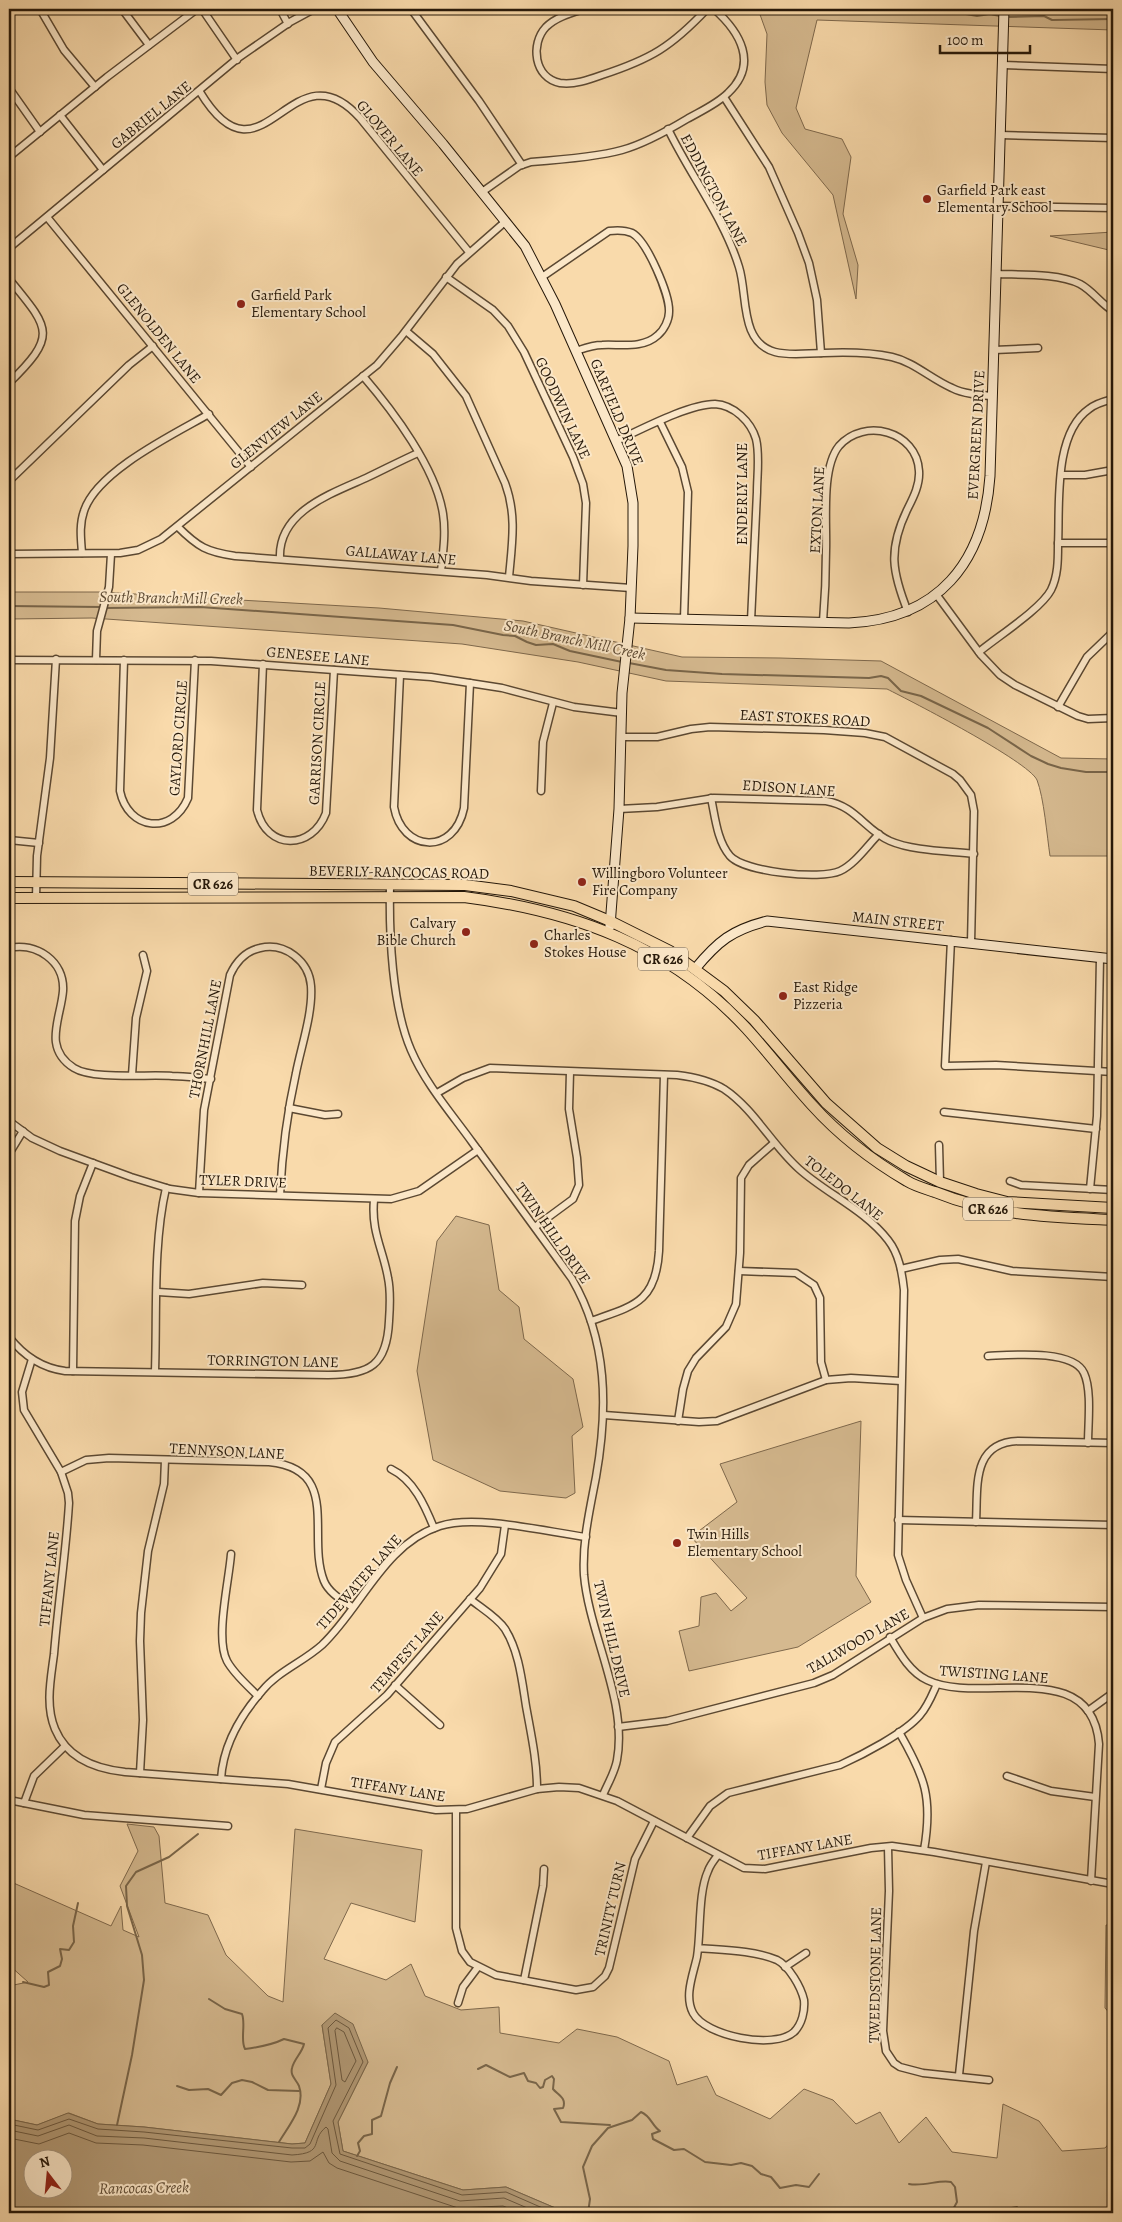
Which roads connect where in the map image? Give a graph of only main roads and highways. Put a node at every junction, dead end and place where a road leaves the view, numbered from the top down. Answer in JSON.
{"nodes":[{"id":1,"x":9,"y":882,"type":"edge"},
{"id":2,"x":390,"y":891,"type":"junction"},
{"id":3,"x":9,"y":898,"type":"edge"},
{"id":4,"x":756,"y":1021,"type":"junction"},
{"id":5,"x":745,"y":1027,"type":"junction"},
{"id":6,"x":1113,"y":1208,"type":"edge"},
{"id":7,"x":1113,"y":1220,"type":"edge"}],
"edges":[{"from":1,"to":2,"type":"main road","name":"BEVERLY-RANCOCAS ROAD","number":"CR 626"},
{"from":2,"to":3,"type":"main road","name":"BEVERLY-RANCOCAS ROAD","number":"CR 626"},
{"from":2,"to":4,"type":"main road","name":"BEVERLY-RANCOCAS ROAD","number":"CR 626"},
{"from":2,"to":5,"type":"main road","name":"BEVERLY-RANCOCAS ROAD","number":"CR 626"},
{"from":4,"to":5,"type":"main road"},
{"from":4,"to":6,"type":"main road","name":"BEVERLY-RANCOCAS ROAD","number":"CR 626"},
{"from":5,"to":7,"type":"main road","name":"BEVERLY-RANCOCAS ROAD","number":"CR 626"}]}
